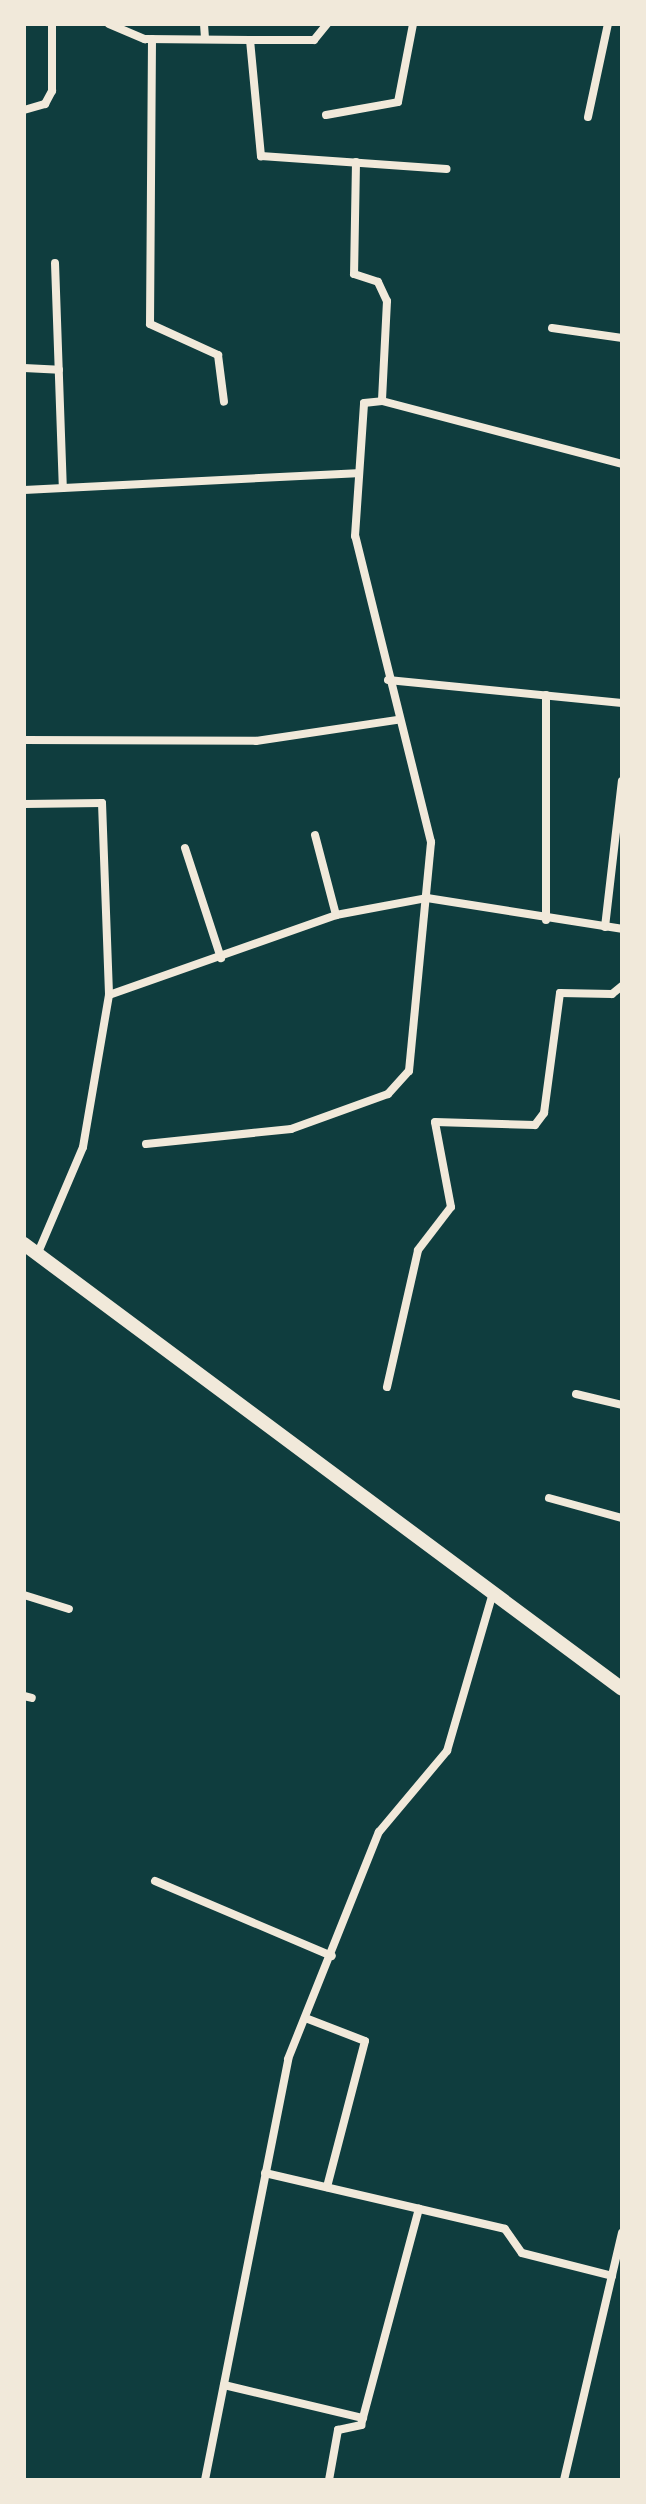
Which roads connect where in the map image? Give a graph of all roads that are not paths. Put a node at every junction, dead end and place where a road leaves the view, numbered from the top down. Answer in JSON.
{"nodes":[{"id":1,"x":52,"y":24,"type":"edge"},
{"id":2,"x":109,"y":24,"type":"edge"},
{"id":3,"x":204,"y":24,"type":"edge"},
{"id":4,"x":327,"y":24,"type":"edge"},
{"id":5,"x":413,"y":24,"type":"edge"},
{"id":6,"x":608,"y":24,"type":"edge"},
{"id":7,"x":152,"y":39,"type":"junction"},
{"id":8,"x":205,"y":39,"type":"junction"},
{"id":9,"x":250,"y":40,"type":"junction"},
{"id":10,"x":24,"y":110,"type":"edge"},
{"id":11,"x":326,"y":115,"type":"dead end"},
{"id":12,"x":588,"y":117,"type":"dead end"},
{"id":13,"x":356,"y":162,"type":"junction"},
{"id":14,"x":447,"y":169,"type":"dead end"},
{"id":15,"x":55,"y":263,"type":"dead end"},
{"id":16,"x":552,"y":328,"type":"dead end"},
{"id":17,"x":622,"y":338,"type":"edge"},
{"id":18,"x":24,"y":368,"type":"edge"},
{"id":19,"x":59,"y":370,"type":"junction"},
{"id":20,"x":382,"y":401,"type":"junction"},
{"id":21,"x":224,"y":402,"type":"dead end"},
{"id":22,"x":622,"y":464,"type":"edge"},
{"id":23,"x":357,"y":473,"type":"junction"},
{"id":24,"x":63,"y":488,"type":"junction"},
{"id":25,"x":24,"y":490,"type":"edge"},
{"id":26,"x":388,"y":680,"type":"junction"},
{"id":27,"x":546,"y":695,"type":"junction"},
{"id":28,"x":622,"y":703,"type":"edge"},
{"id":29,"x":397,"y":720,"type":"junction"},
{"id":30,"x":24,"y":740,"type":"edge"},
{"id":31,"x":622,"y":781,"type":"edge"},
{"id":32,"x":24,"y":804,"type":"edge"},
{"id":33,"x":315,"y":835,"type":"dead end"},
{"id":34,"x":185,"y":848,"type":"dead end"},
{"id":35,"x":427,"y":898,"type":"junction"},
{"id":36,"x":336,"y":915,"type":"junction"},
{"id":37,"x":546,"y":920,"type":"junction"},
{"id":38,"x":605,"y":927,"type":"junction"},
{"id":39,"x":622,"y":929,"type":"edge"},
{"id":40,"x":221,"y":958,"type":"junction"},
{"id":41,"x":622,"y":986,"type":"edge"},
{"id":42,"x":109,"y":995,"type":"junction"},
{"id":43,"x":146,"y":1144,"type":"dead end"},
{"id":44,"x":24,"y":1244,"type":"edge"},
{"id":45,"x":37,"y":1255,"type":"junction"},
{"id":46,"x":387,"y":1387,"type":"dead end"},
{"id":47,"x":576,"y":1394,"type":"dead end"},
{"id":48,"x":622,"y":1405,"type":"edge"},
{"id":49,"x":549,"y":1498,"type":"dead end"},
{"id":50,"x":622,"y":1518,"type":"edge"},
{"id":51,"x":493,"y":1593,"type":"junction"},
{"id":52,"x":24,"y":1595,"type":"edge"},
{"id":53,"x":69,"y":1609,"type":"dead end"},
{"id":54,"x":622,"y":1689,"type":"edge"},
{"id":55,"x":155,"y":1881,"type":"dead end"},
{"id":56,"x":332,"y":1956,"type":"junction"},
{"id":57,"x":308,"y":2019,"type":"junction"},
{"id":58,"x":265,"y":2173,"type":"junction"},
{"id":59,"x":327,"y":2187,"type":"junction"},
{"id":60,"x":419,"y":2209,"type":"junction"},
{"id":61,"x":622,"y":2233,"type":"edge"},
{"id":62,"x":612,"y":2276,"type":"junction"},
{"id":63,"x":224,"y":2385,"type":"junction"},
{"id":64,"x":363,"y":2418,"type":"junction"},
{"id":65,"x":205,"y":2480,"type":"edge"},
{"id":66,"x":329,"y":2480,"type":"edge"},
{"id":67,"x":564,"y":2480,"type":"edge"}],
"edges":[{"from":1,"to":10,"type":"street"},
{"from":2,"to":7,"type":"street"},
{"from":3,"to":8,"type":"street"},
{"from":4,"to":9,"type":"street"},
{"from":5,"to":11,"type":"street"},
{"from":6,"to":12,"type":"street"},
{"from":7,"to":8,"type":"street"},
{"from":7,"to":21,"type":"street"},
{"from":8,"to":9,"type":"street"},
{"from":9,"to":13,"type":"street"},
{"from":13,"to":14,"type":"street"},
{"from":13,"to":20,"type":"street"},
{"from":15,"to":19,"type":"street"},
{"from":16,"to":17,"type":"street"},
{"from":18,"to":19,"type":"street"},
{"from":19,"to":24,"type":"street"},
{"from":20,"to":22,"type":"street"},
{"from":20,"to":23,"type":"street"},
{"from":23,"to":24,"type":"street"},
{"from":23,"to":26,"type":"street"},
{"from":24,"to":25,"type":"street"},
{"from":26,"to":27,"type":"street"},
{"from":26,"to":29,"type":"street"},
{"from":27,"to":28,"type":"street"},
{"from":27,"to":37,"type":"street"},
{"from":29,"to":30,"type":"street"},
{"from":29,"to":35,"type":"street"},
{"from":31,"to":38,"type":"street"},
{"from":32,"to":42,"type":"street"},
{"from":33,"to":36,"type":"street"},
{"from":34,"to":40,"type":"street"},
{"from":35,"to":36,"type":"street"},
{"from":35,"to":37,"type":"street"},
{"from":35,"to":43,"type":"street"},
{"from":36,"to":40,"type":"street"},
{"from":37,"to":38,"type":"street"},
{"from":38,"to":39,"type":"street"},
{"from":40,"to":42,"type":"street"},
{"from":41,"to":46,"type":"street"},
{"from":42,"to":45,"type":"street"},
{"from":44,"to":45,"type":"main road"},
{"from":45,"to":51,"type":"main road"},
{"from":47,"to":48,"type":"street"},
{"from":49,"to":50,"type":"street"},
{"from":51,"to":54,"type":"main road"},
{"from":51,"to":56,"type":"street"},
{"from":52,"to":53,"type":"street"},
{"from":55,"to":56,"type":"street"},
{"from":56,"to":57,"type":"street"},
{"from":57,"to":58,"type":"street"},
{"from":57,"to":59,"type":"street"},
{"from":58,"to":59,"type":"street"},
{"from":58,"to":63,"type":"street"},
{"from":59,"to":60,"type":"street"},
{"from":60,"to":62,"type":"street"},
{"from":60,"to":64,"type":"street"},
{"from":61,"to":62,"type":"street"},
{"from":62,"to":67,"type":"street"},
{"from":63,"to":64,"type":"street"},
{"from":63,"to":65,"type":"street"},
{"from":64,"to":66,"type":"street"}]}
